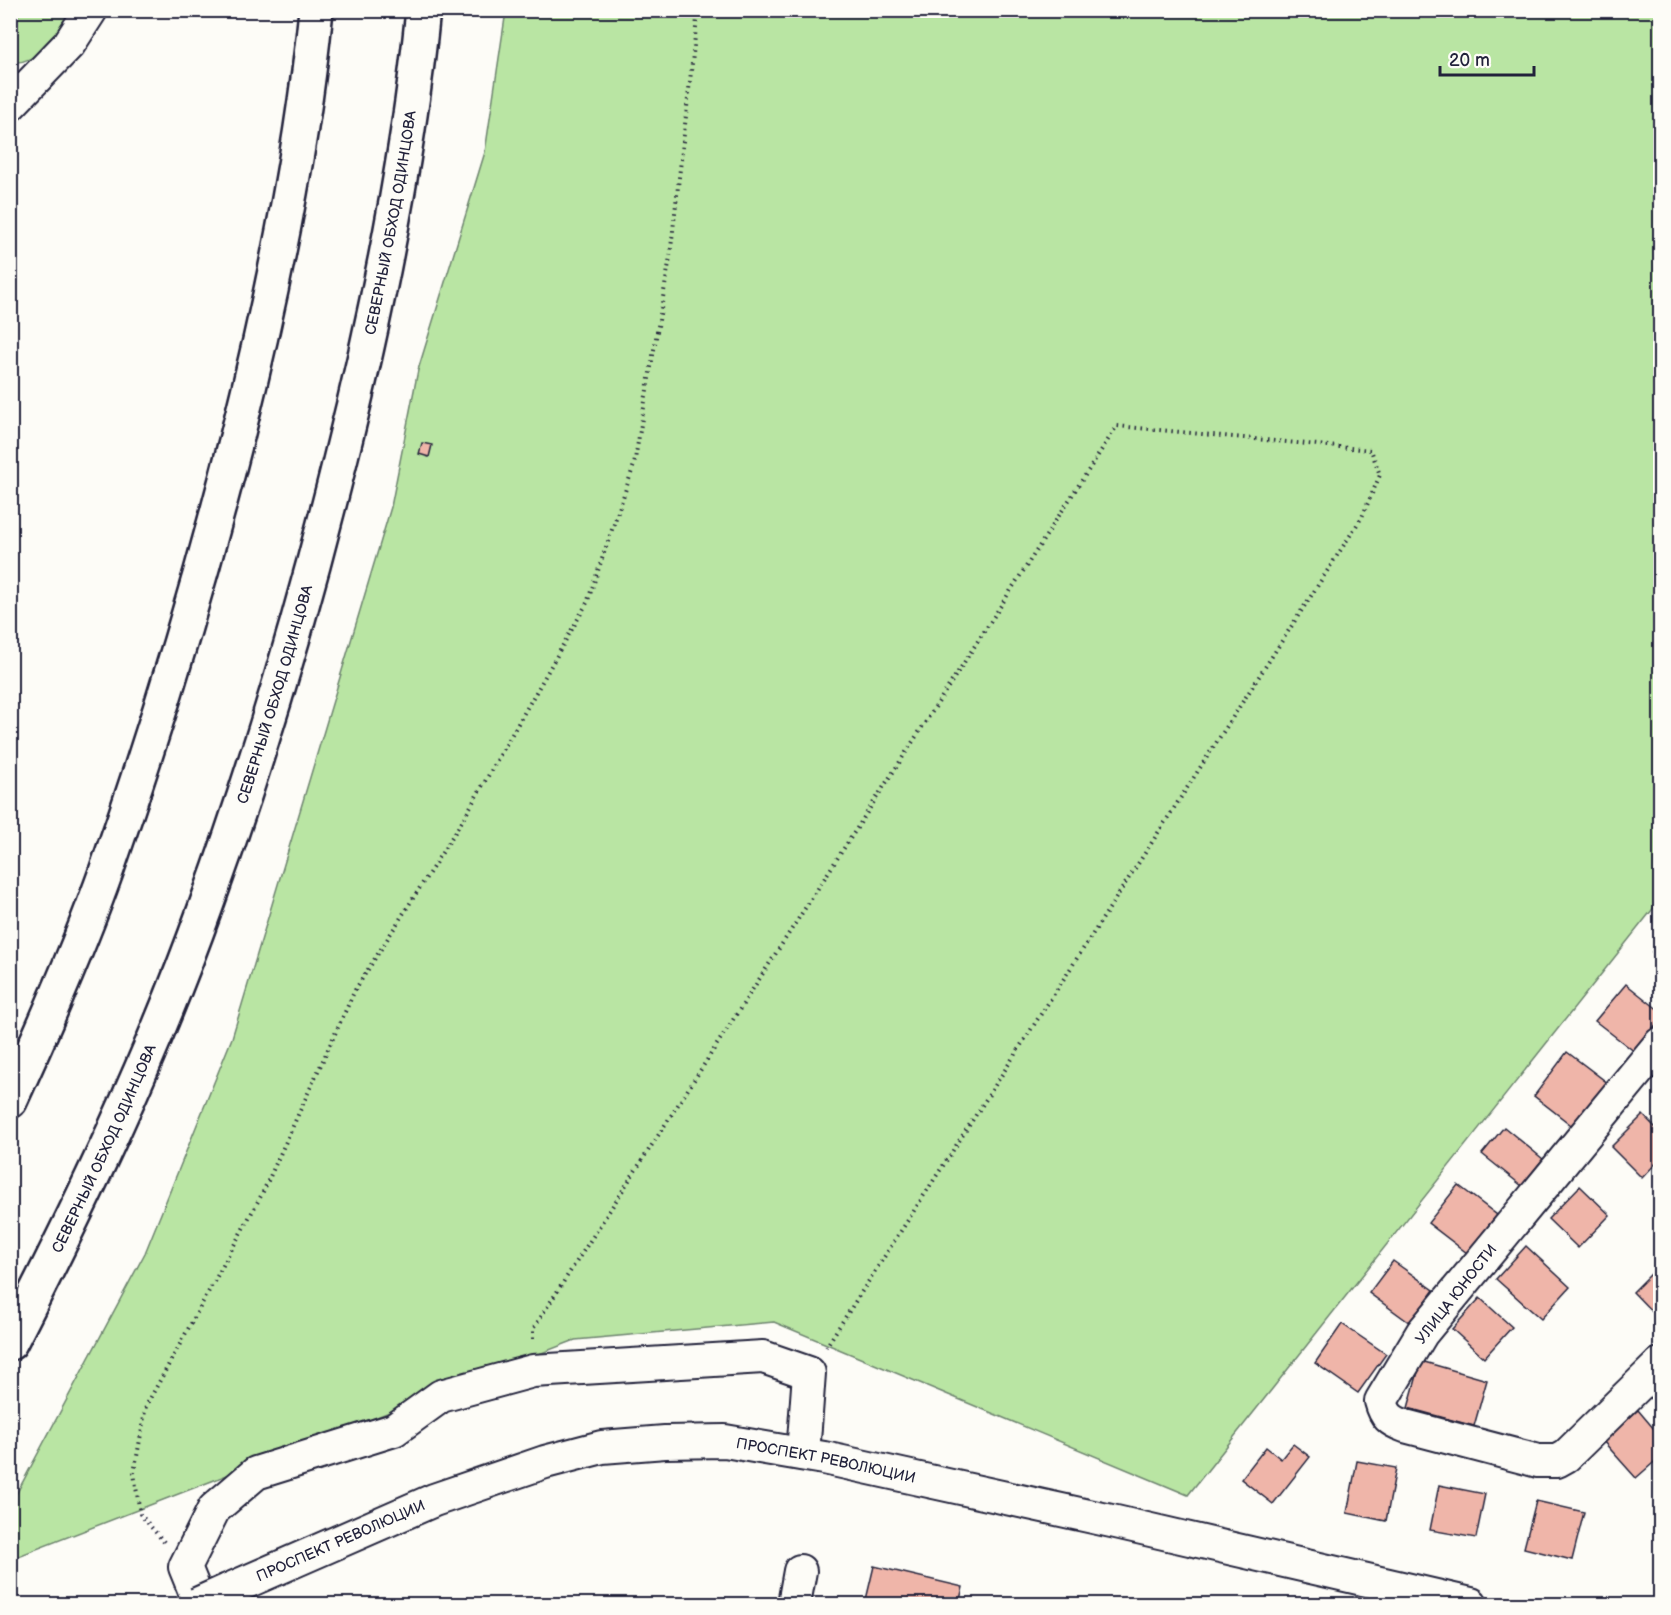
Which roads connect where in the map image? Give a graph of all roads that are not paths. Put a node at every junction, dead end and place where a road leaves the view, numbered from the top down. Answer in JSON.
{"nodes":[{"id":1,"x":91,"y":10,"type":"edge"},
{"id":2,"x":316,"y":10,"type":"edge"},
{"id":3,"x":423,"y":10,"type":"edge"},
{"id":4,"x":12,"y":100,"type":"edge"},
{"id":5,"x":1660,"y":1044,"type":"edge"},
{"id":6,"x":10,"y":1101,"type":"edge"},
{"id":7,"x":10,"y":1343,"type":"edge"},
{"id":8,"x":1660,"y":1364,"type":"edge"},
{"id":9,"x":803,"y":1454,"type":"junction"},
{"id":10,"x":800,"y":1571,"type":"dead end"},
{"id":11,"x":198,"y":1605,"type":"edge"},
{"id":12,"x":794,"y":1605,"type":"edge"},
{"id":13,"x":1471,"y":1605,"type":"edge"}],
"edges":[{"from":1,"to":4,"type":"street"},
{"from":2,"to":6,"type":"highway"},
{"from":3,"to":7,"type":"highway","name":"СЕВЕРНЫЙ ОБХОД ОДИНЦОВА"},
{"from":5,"to":8,"type":"street","name":"УЛИЦА ЮНОСТИ"},
{"from":9,"to":11,"type":"street","name":"ПРОСПЕКТ РЕВОЛЮЦИИ","bridge":true},
{"from":9,"to":11,"type":"street"},
{"from":9,"to":13,"type":"street","name":"ПРОСПЕКТ РЕВОЛЮЦИИ"},
{"from":10,"to":12,"type":"street"}]}
